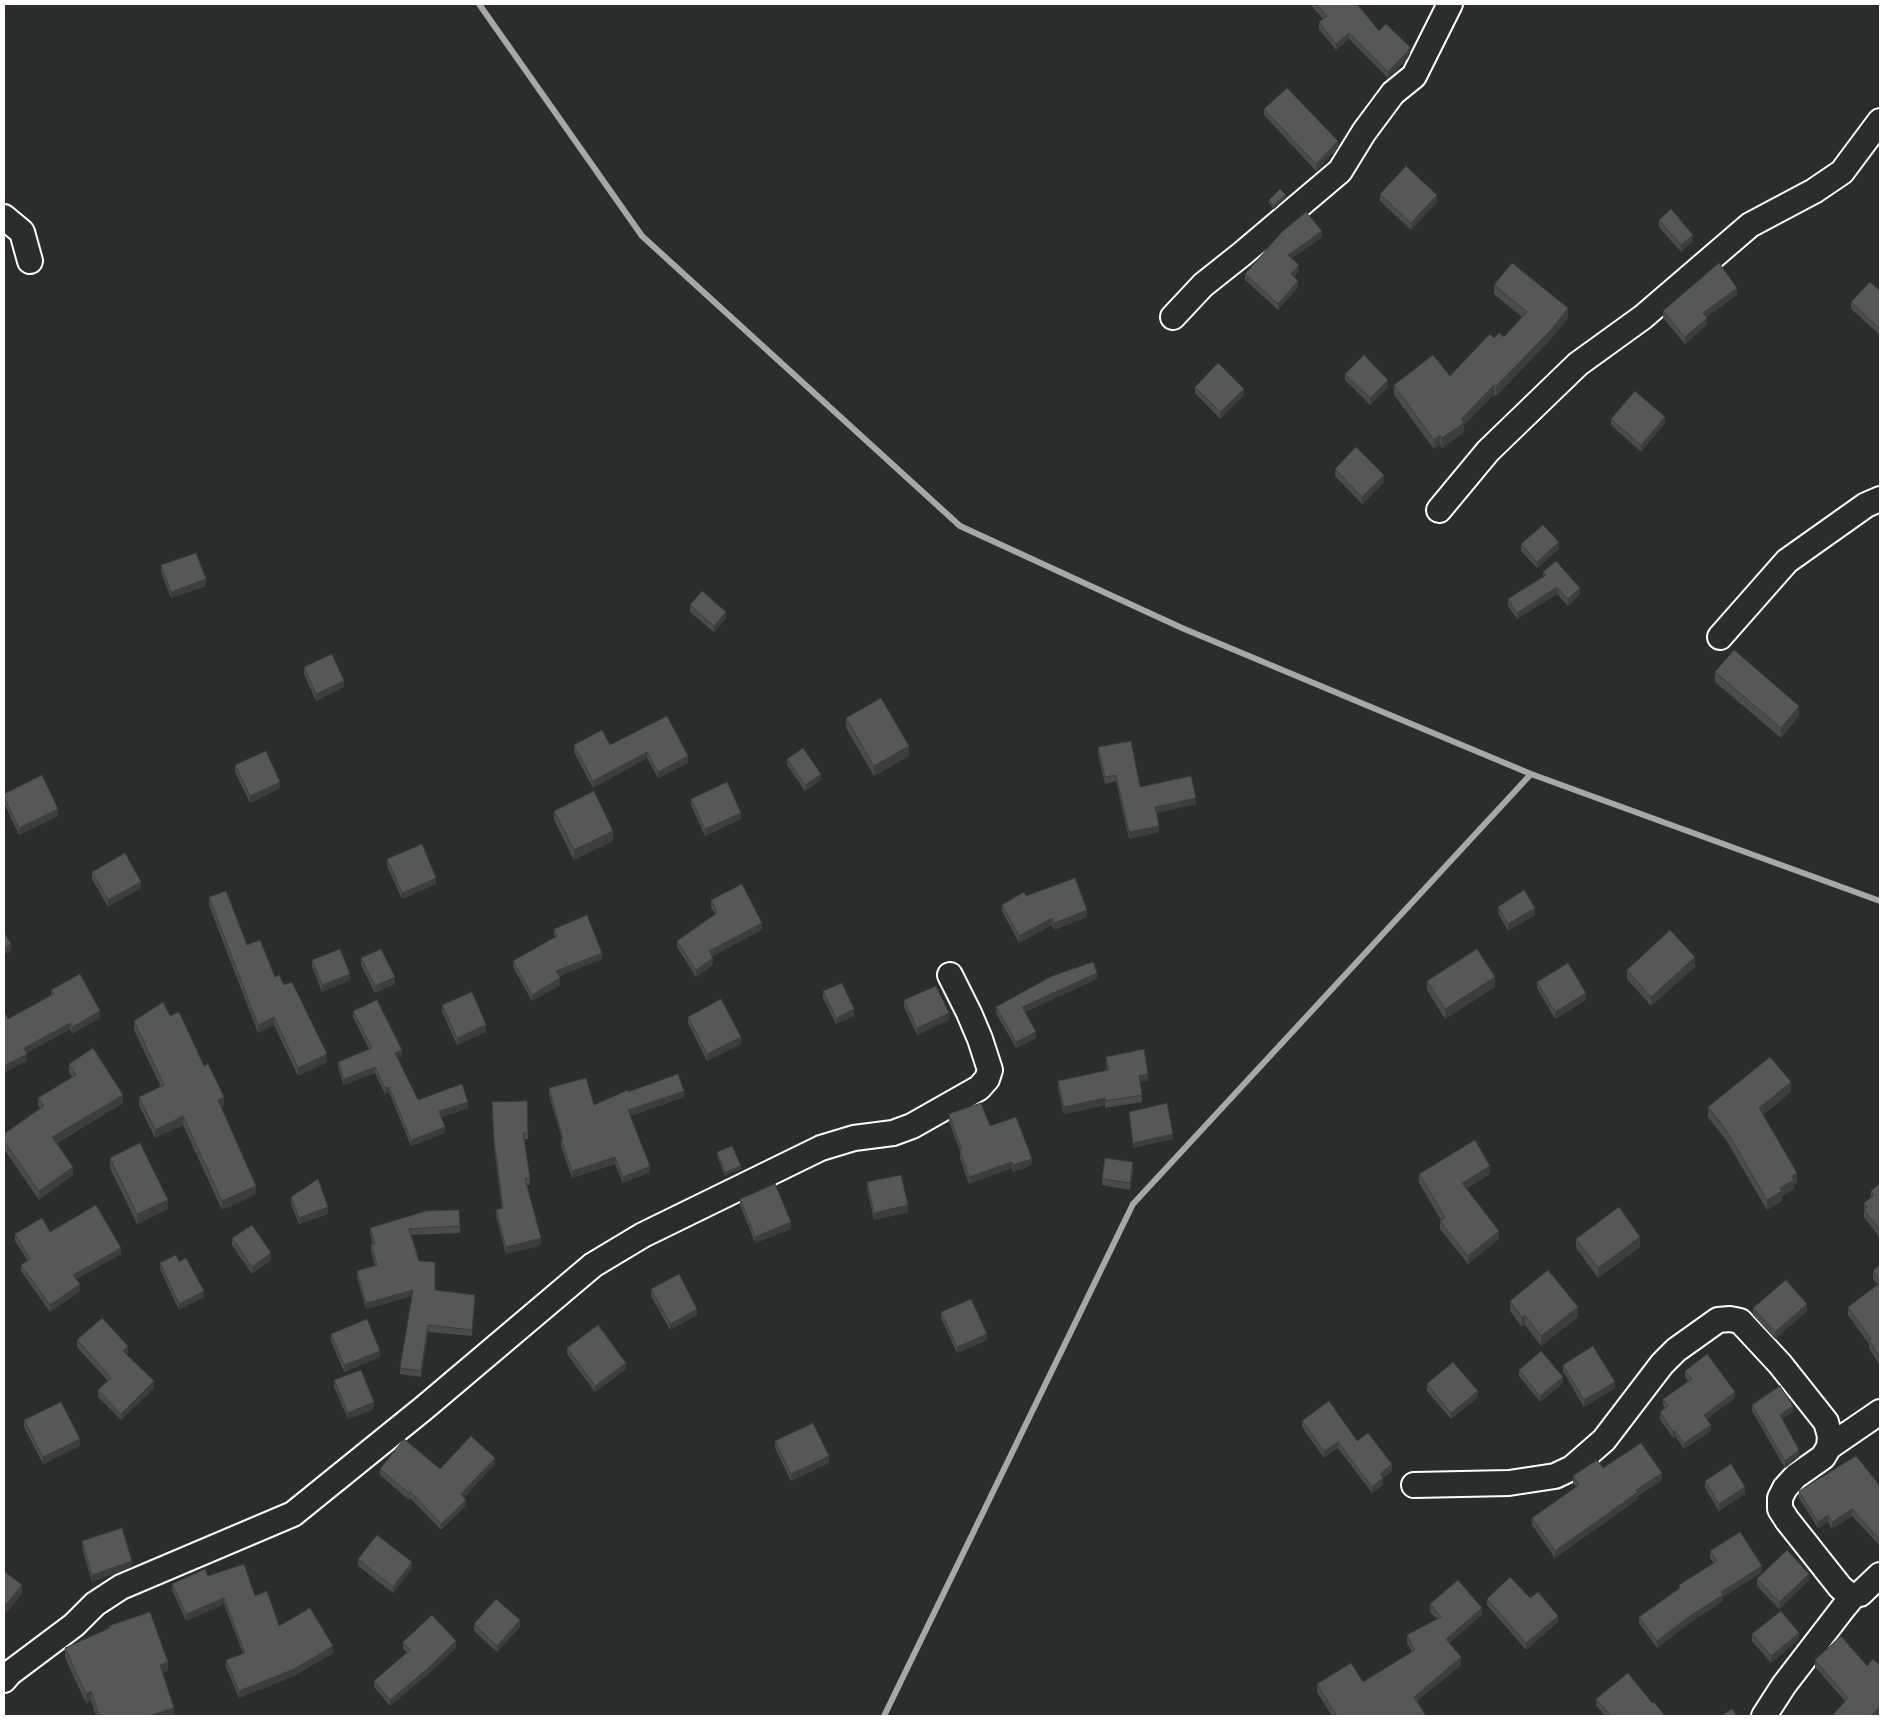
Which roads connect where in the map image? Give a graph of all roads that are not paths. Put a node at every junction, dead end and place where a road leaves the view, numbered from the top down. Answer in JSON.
{"nodes":[{"id":1,"x":1450,"y":4,"type":"edge"},
{"id":2,"x":1880,"y":121,"type":"edge"},
{"id":3,"x":4,"y":217,"type":"edge"},
{"id":4,"x":30,"y":261,"type":"dead end"},
{"id":5,"x":1173,"y":317,"type":"dead end"},
{"id":6,"x":1880,"y":499,"type":"edge"},
{"id":7,"x":1439,"y":510,"type":"dead end"},
{"id":8,"x":1720,"y":637,"type":"dead end"},
{"id":9,"x":950,"y":975,"type":"dead end"},
{"id":10,"x":1880,"y":1412,"type":"edge"},
{"id":11,"x":1829,"y":1447,"type":"junction"},
{"id":12,"x":1414,"y":1485,"type":"dead end"},
{"id":13,"x":1880,"y":1576,"type":"edge"},
{"id":14,"x":1854,"y":1596,"type":"junction"},
{"id":15,"x":4,"y":1680,"type":"edge"},
{"id":16,"x":1764,"y":1716,"type":"edge"}],
"edges":[{"from":1,"to":5,"type":"street"},
{"from":2,"to":7,"type":"street"},
{"from":3,"to":4,"type":"street"},
{"from":6,"to":8,"type":"street"},
{"from":9,"to":15,"type":"street"},
{"from":10,"to":11,"type":"street"},
{"from":11,"to":12,"type":"street"},
{"from":11,"to":14,"type":"street"},
{"from":13,"to":14,"type":"street"},
{"from":14,"to":16,"type":"street"}]}
